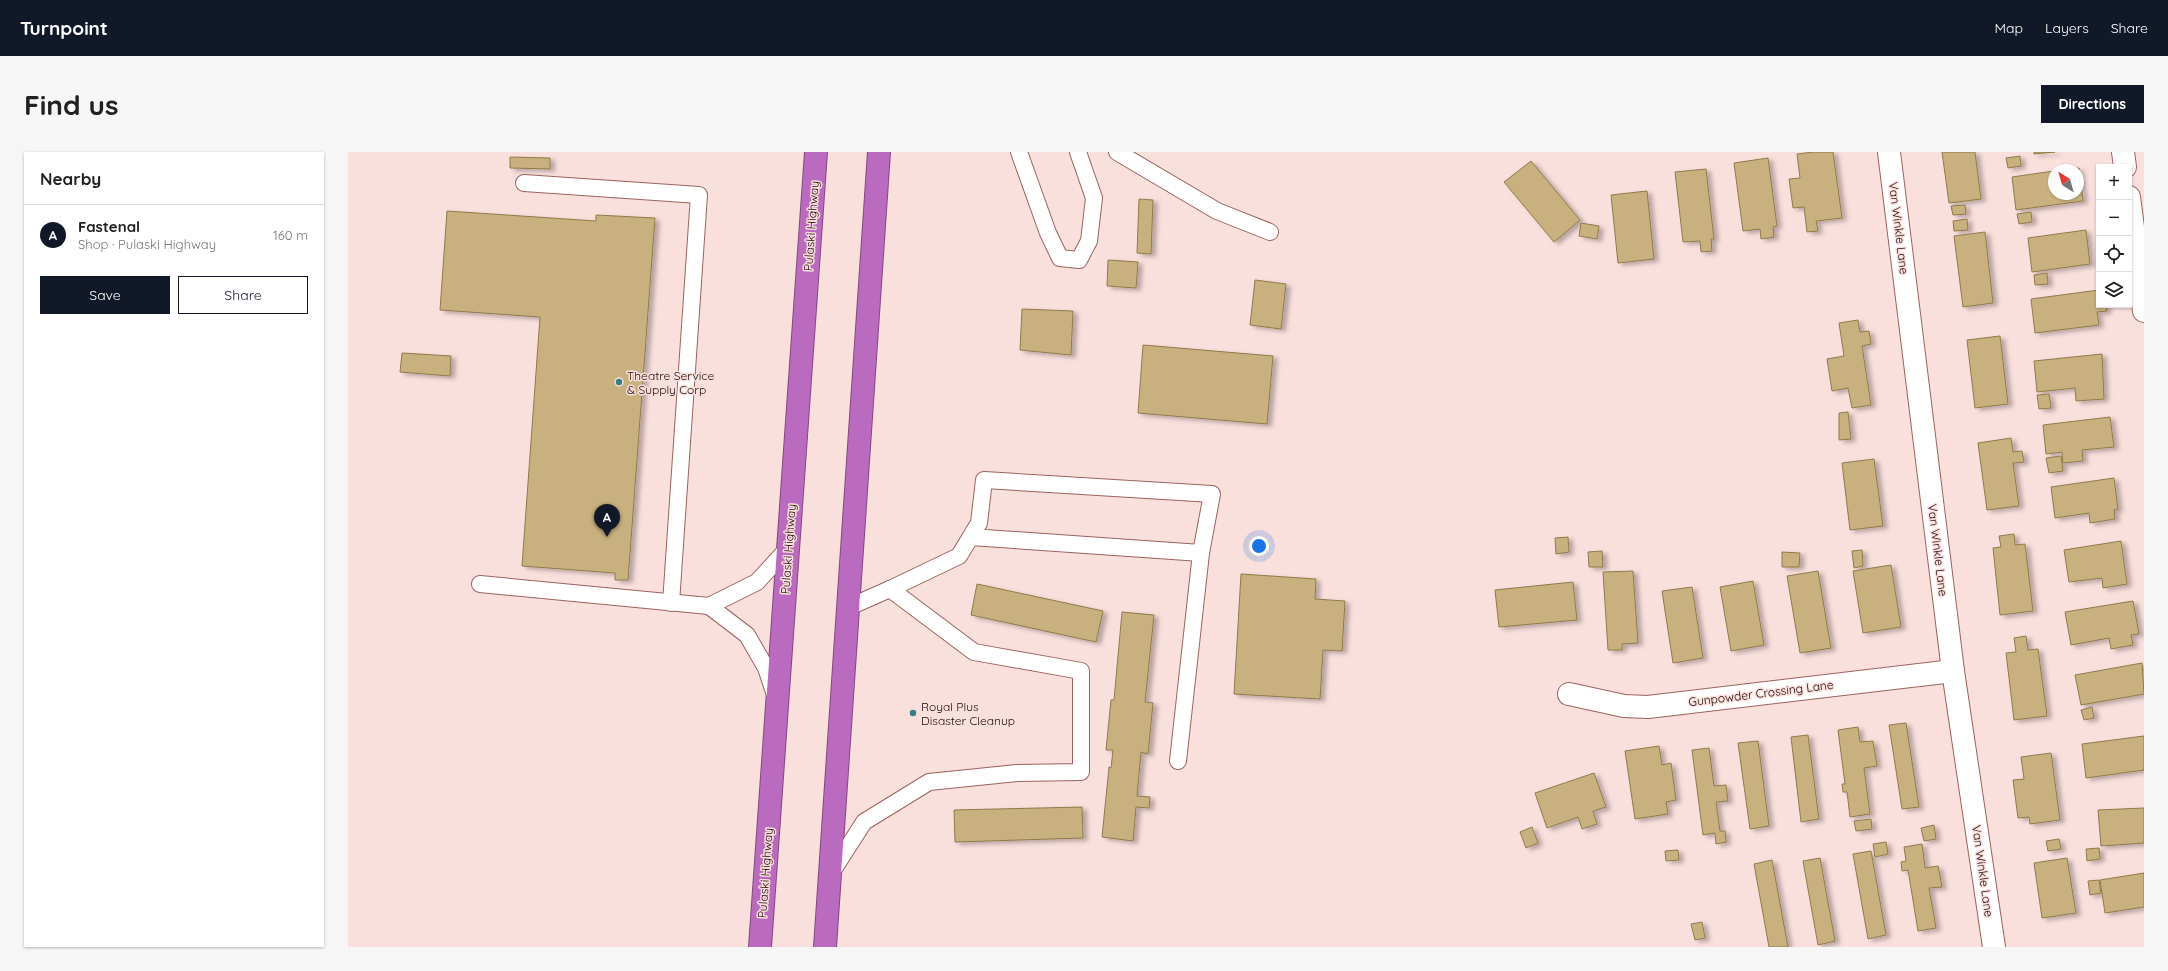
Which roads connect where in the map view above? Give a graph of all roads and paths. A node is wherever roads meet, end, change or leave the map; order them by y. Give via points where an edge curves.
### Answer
1 (816, 152) edge
2 (879, 152) edge
3 (1019, 152) edge
4 (1078, 152) edge
5 (1118, 152) edge
6 (1889, 152) edge
7 (2123, 152) edge
8 (2125, 164) edge
9 (524, 183) dead end
10 (2129, 200) edge
11 (1270, 232) dead end
12 (2144, 311) edge
13 (970, 537) junction
14 (788, 548) junction
15 (1201, 553) junction
16 (480, 584) dead end
17 (890, 589) junction
18 (671, 603) junction
19 (709, 606) junction
20 (847, 608) junction
21 (1954, 670) junction
22 (1569, 694) dead end
23 (777, 701) junction
24 (1178, 760) dead end
25 (830, 876) junction
26 (760, 947) edge
27 (825, 947) edge
28 (1994, 947) edge

1 - 14 highway, Pulaski Highway
2 - 20 highway
3 - 4 lane via 1048,233 1060,258 1079,260 1089,241 1094,198
5 - 11 lane via 1217,211
6 - 21 street, Van Winkle Lane
7 - 8 street
9 - 18 lane via 699,195
10 - 12 street
13 - 15 lane
13 - 15 lane via 979,523 984,480 1212,494
13 - 17 lane via 959,556
14 - 19 lane via 757,582
14 - 23 highway, Pulaski Highway
15 - 24 lane
16 - 18 lane
17 - 20 lane
17 - 25 lane via 974,652 1081,671 1081,772 1017,773 929,782 864,822
18 - 19 lane
19 - 23 lane via 747,635 766,668
20 - 25 highway
21 - 22 street, Gunpowder Crossing Lane via 1648,707 1624,706
21 - 28 street, Van Winkle Lane
23 - 26 highway, Pulaski Highway
25 - 27 highway

